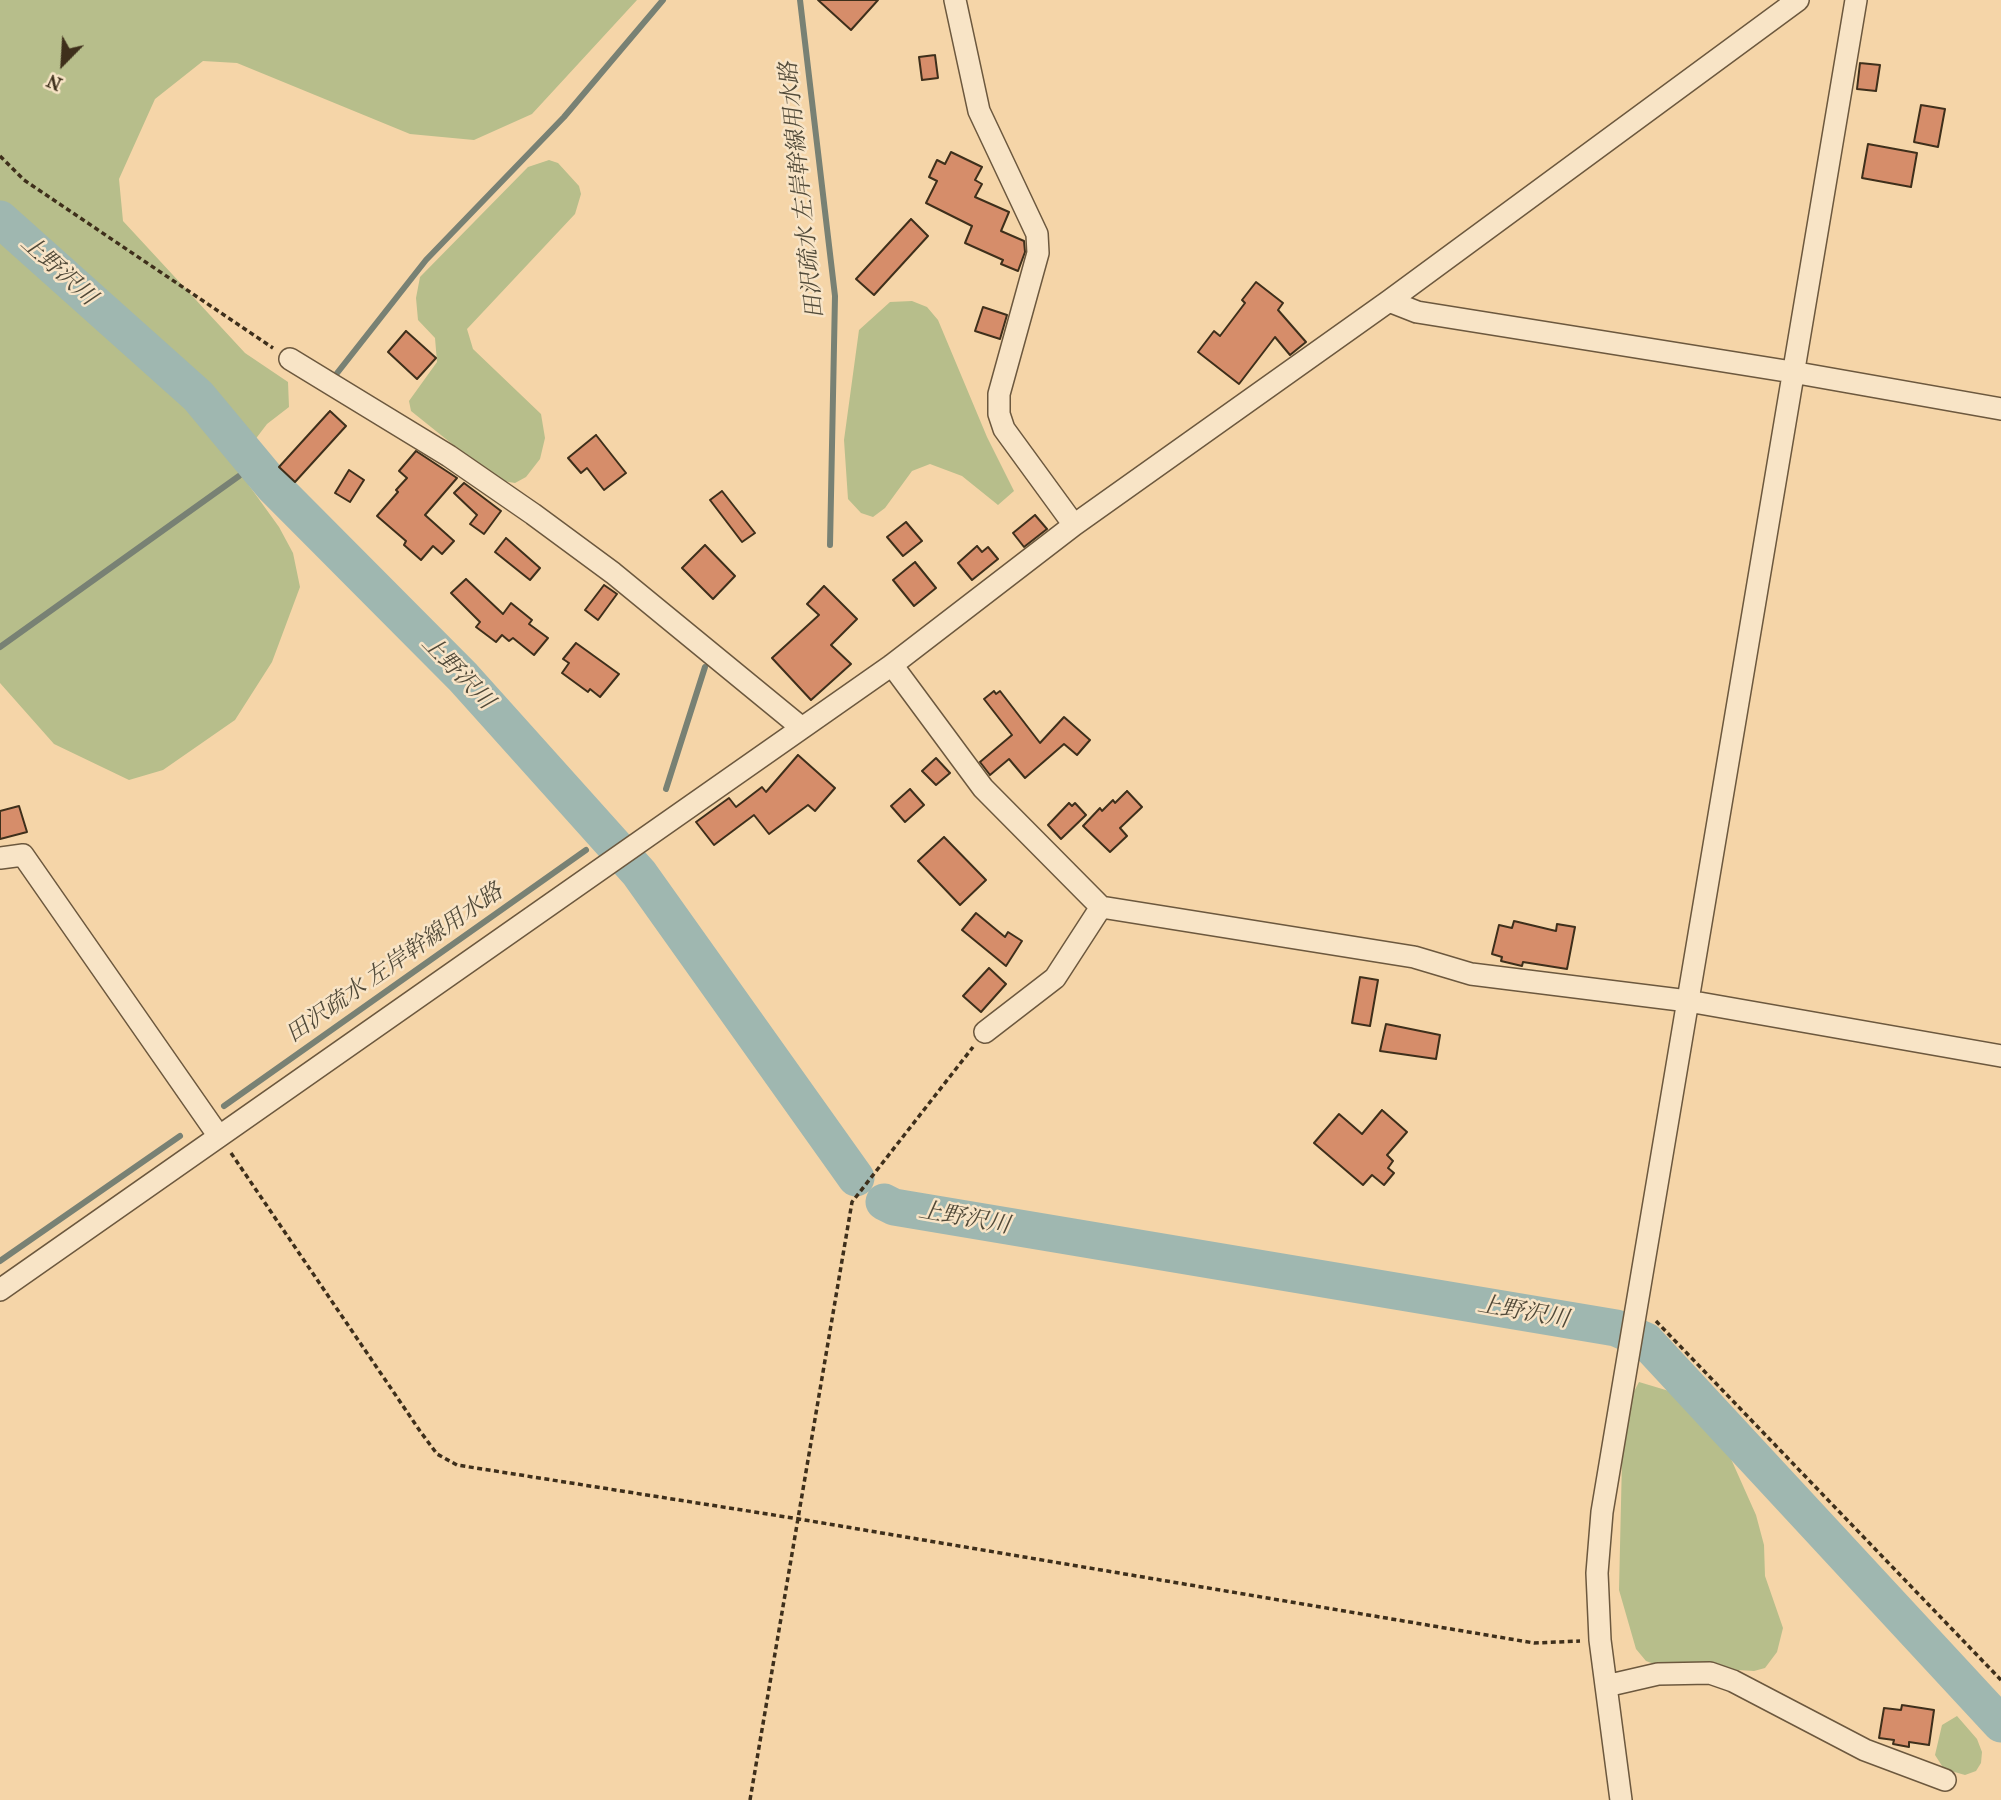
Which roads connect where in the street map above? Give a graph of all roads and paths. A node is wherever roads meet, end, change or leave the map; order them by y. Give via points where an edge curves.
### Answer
1 (955, 0) edge
2 (1798, 0) edge
3 (1856, 0) edge
4 (0, 156) edge
5 (1389, 301) junction
6 (290, 359) joint
7 (1792, 372) junction
8 (2001, 409) edge
9 (1074, 524) junction
10 (892, 665) junction
11 (802, 728) junction
12 (0, 858) edge
13 (1101, 907) junction
14 (1688, 1001) junction
15 (985, 1032) joint
16 (2001, 1056) edge
17 (218, 1135) junction
18 (0, 1290) edge
19 (1635, 1309) junction
20 (799, 1519) junction
21 (1600, 1640) junction
22 (2001, 1680) edge
23 (1606, 1686) junction
24 (1945, 1780) dead end
25 (750, 1800) edge
26 (1621, 1800) edge

1 - 9 street via 979,111 1037,234 1038,253 999,394 999,414 1004,429
2 - 5 street
3 - 7 street
4 - 6 path via 24,180
5 - 7 street via 1417,312
5 - 9 street
6 - 11 street via 449,456 543,522 613,573
7 - 8 street
7 - 14 street
9 - 10 street
10 - 11 street
10 - 13 street via 983,788
11 - 17 street
12 - 17 street via 23,855
13 - 14 street via 1415,957 1471,974
13 - 15 street via 1055,978
14 - 16 street
14 - 19 street
15 - 20 path via 852,1202
17 - 18 street
17 - 20 path via 437,1454 457,1465
19 - 21 street via 1602,1513 1597,1573
19 - 22 path
20 - 21 path via 1534,1643
20 - 25 path
21 - 23 street
23 - 24 street via 1658,1674 1710,1673 1865,1750
23 - 26 street

